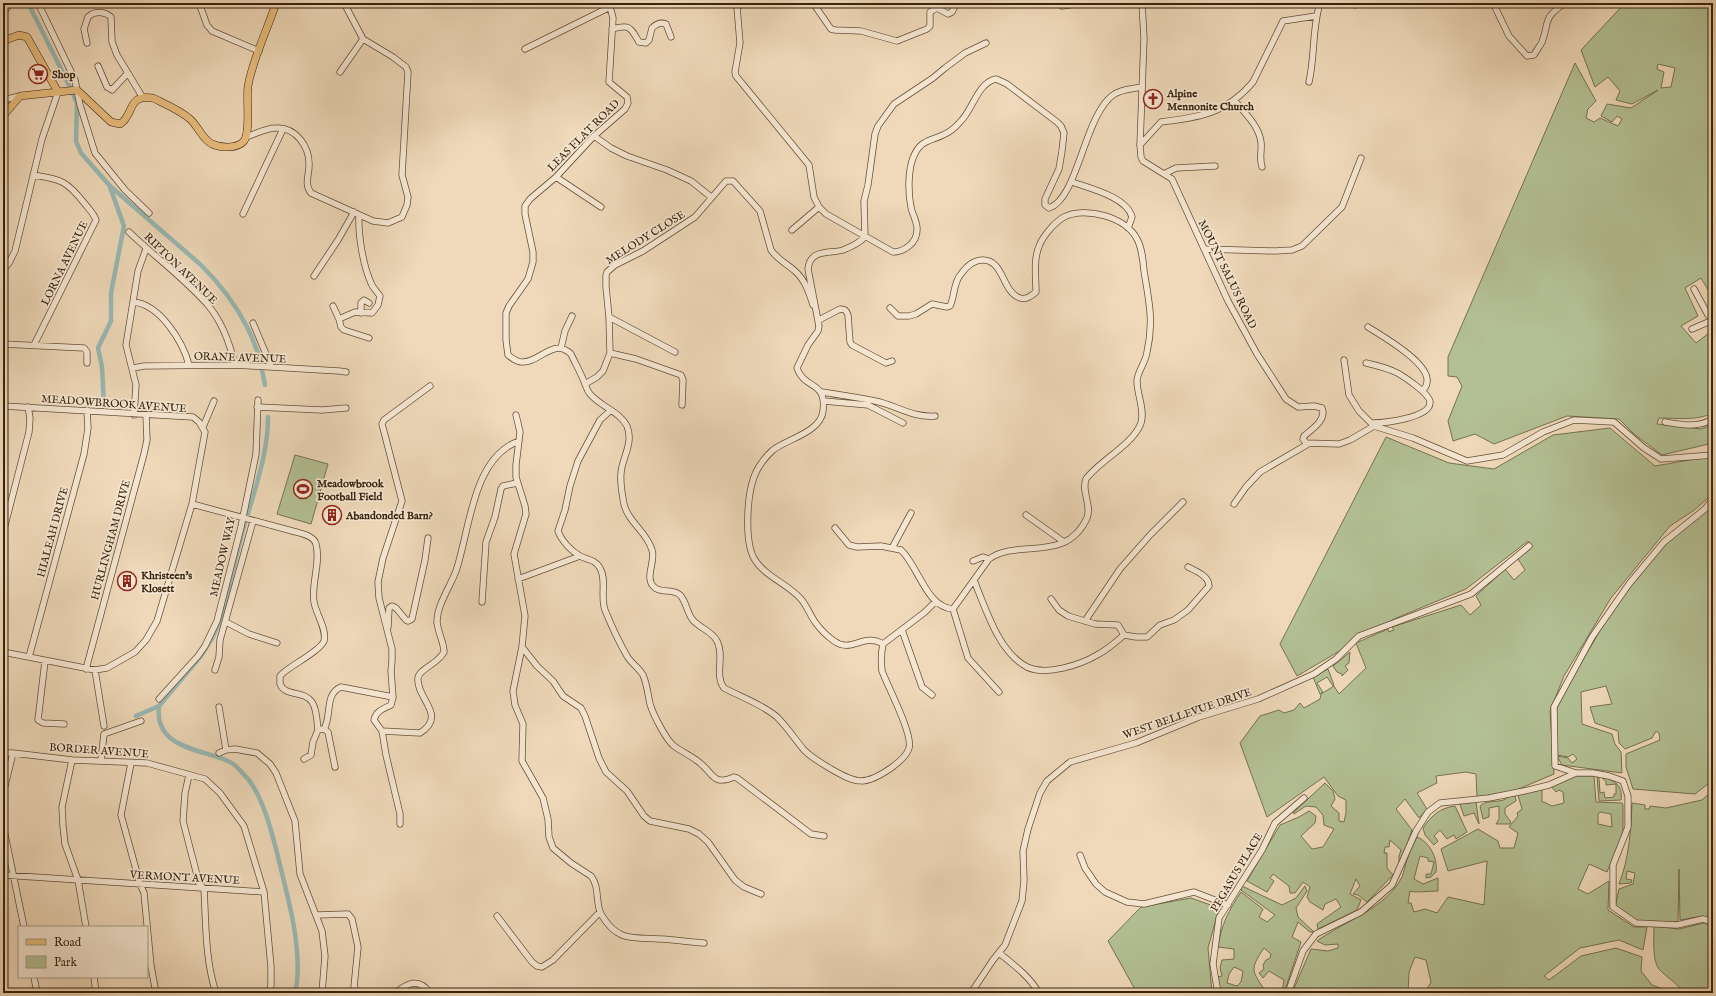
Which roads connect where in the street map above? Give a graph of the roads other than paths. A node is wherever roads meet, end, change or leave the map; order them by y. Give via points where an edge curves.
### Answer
1 (38, 3) edge
2 (200, 3) edge
3 (276, 3) edge
4 (344, 3) edge
5 (743, 3) edge
6 (813, 3) edge
7 (820, 3) edge
8 (953, 3) edge
9 (1082, 3) edge
10 (1142, 3) edge
11 (1320, 3) edge
12 (1493, 3) edge
13 (1565, 3) edge
14 (609, 5) edge
15 (734, 5) edge
16 (1062, 6) dead end
17 (817, 9) junction
18 (1316, 16) junction
19 (612, 29) junction
20 (671, 37) dead end
21 (364, 39) junction
22 (3, 41) edge
23 (86, 43) dead end
24 (986, 43) dead end
25 (525, 49) dead end
26 (259, 51) junction
27 (98, 66) dead end
28 (340, 72) dead end
29 (128, 73) junction
30 (1310, 82) dead end
31 (1142, 87) junction
32 (74, 90) junction
33 (59, 92) junction
34 (20, 96) junction
35 (143, 98) junction
36 (3, 100) edge
37 (1234, 100) junction
38 (3, 116) edge
39 (283, 129) junction
40 (594, 136) junction
41 (246, 137) junction
42 (1140, 145) junction
43 (1361, 158) dead end
44 (1215, 166) dead end
45 (1262, 167) dead end
46 (1164, 174) junction
47 (33, 175) junction
48 (556, 176) junction
49 (1072, 182) junction
50 (711, 197) junction
51 (601, 207) dead end
52 (819, 207) junction
53 (149, 213) dead end
54 (243, 214) dead end
55 (356, 214) junction
56 (1128, 228) junction
57 (792, 230) dead end
58 (129, 232) dead end
59 (865, 237) junction
60 (146, 248) junction
61 (1204, 249) junction
62 (3, 270) edge
63 (314, 276) dead end
64 (1694, 289) dead end
65 (133, 302) junction
66 (369, 303) dead end
67 (333, 306) dead end
68 (890, 308) dead end
69 (816, 311) junction
70 (362, 313) junction
71 (572, 316) dead end
72 (609, 317) junction
73 (339, 319) junction
74 (819, 320) junction
75 (1713, 320) edge
76 (253, 323) dead end
77 (1368, 327) dead end
78 (1692, 328) dead end
79 (369, 338) dead end
80 (3, 344) edge
81 (34, 345) junction
82 (561, 348) junction
83 (676, 352) dead end
84 (610, 353) junction
85 (892, 360) dead end
86 (1344, 360) dead end
87 (87, 363) dead end
88 (1366, 364) dead end
89 (189, 365) junction
90 (235, 365) junction
91 (271, 366) junction
92 (133, 368) junction
93 (346, 372) dead end
94 (585, 384) junction
95 (430, 386) dead end
96 (1423, 390) junction
97 (822, 392) junction
98 (258, 400) dead end
99 (214, 401) dead end
100 (824, 401) junction
101 (682, 405) dead end
102 (3, 406) edge
103 (28, 407) junction
104 (257, 407) junction
105 (346, 408) dead end
106 (87, 410) junction
107 (610, 411) junction
108 (134, 415) junction
109 (146, 415) junction
110 (516, 415) dead end
111 (935, 416) dead end
112 (1713, 419) edge
113 (1665, 422) dead end
114 (903, 424) dead end
115 (1373, 424) junction
116 (203, 427) junction
117 (519, 441) junction
118 (1308, 444) junction
119 (1713, 455) edge
120 (517, 483) junction
121 (1713, 499) edge
122 (1182, 502) dead end
123 (192, 504) junction
124 (1234, 504) dead end
125 (911, 513) dead end
126 (1026, 515) dead end
127 (242, 518) junction
128 (253, 522) junction
129 (835, 528) dead end
130 (3, 533) edge
131 (428, 538) dead end
132 (1064, 542) junction
133 (1529, 546) dead end
134 (892, 548) junction
135 (580, 556) junction
136 (989, 559) junction
137 (973, 562) dead end
138 (1188, 567) dead end
139 (518, 579) junction
140 (974, 580) junction
141 (1051, 599) dead end
142 (482, 602) dead end
143 (935, 602) junction
144 (953, 609) junction
145 (1085, 621) junction
146 (226, 622) junction
147 (902, 630) junction
148 (388, 634) junction
149 (1124, 635) junction
150 (277, 642) dead end
151 (883, 644) junction
152 (522, 647) junction
153 (3, 652) edge
154 (29, 657) junction
155 (45, 661) junction
156 (86, 668) junction
157 (96, 670) junction
158 (215, 670) dead end
159 (998, 692) dead end
160 (932, 695) dead end
161 (393, 697) junction
162 (159, 699) dead end
163 (219, 707) dead end
164 (141, 721) dead end
165 (64, 724) dead end
166 (104, 726) dead end
167 (324, 729) junction
168 (318, 730) junction
169 (382, 731) junction
170 (226, 750) junction
171 (3, 753) edge
172 (13, 753) junction
173 (219, 753) dead end
174 (72, 760) junction
175 (304, 760) dead end
176 (101, 761) junction
177 (131, 762) junction
178 (335, 767) dead end
179 (1576, 774) junction
180 (190, 775) junction
181 (3, 794) edge
182 (1304, 798) dead end
183 (400, 824) dead end
184 (3, 825) edge
185 (824, 836) dead end
186 (1080, 855) dead end
187 (3, 875) edge
188 (13, 876) junction
189 (78, 880) junction
190 (140, 884) junction
191 (204, 889) junction
192 (264, 892) junction
193 (761, 894) dead end
194 (1228, 905) junction
195 (600, 912) junction
196 (316, 915) junction
197 (497, 916) dead end
198 (1713, 922) edge
199 (24, 926) edge
200 (86, 926) edge
201 (147, 926) edge
202 (148, 935) edge
203 (704, 943) dead end
204 (999, 953) junction
205 (34, 978) edge
206 (94, 978) edge
207 (37, 993) edge
208 (96, 993) edge
209 (156, 993) edge
210 (216, 993) edge
211 (270, 993) edge
212 (322, 993) edge
213 (362, 993) edge
214 (395, 993) edge
215 (430, 993) edge
216 (971, 993) edge
217 (1039, 993) edge
218 (1218, 993) edge
219 (1288, 993) edge

1 - 32 street via 75,80
2 - 26 street via 207,25 212,31
3 - 26 main road
4 - 21 street
5 - 15 street
6 - 17 street
7 - 17 street
8 - 17 street via 954,8 948,14 937,8 930,12 928,29 897,41 861,31 835,30 829,27
9 - 16 street
10 - 31 street, MOUNT SALUS ROAD
11 - 18 street
12 - 13 street via 1509,36 1527,56 1534,55 1542,42 1546,21 1554,10
14 - 19 street, LEAS FLAT ROAD via 613,18
14 - 25 street
15 - 52 street via 740,43 736,76 809,166 814,197
18 - 30 street
18 - 37 street via 1283,21 1253,82
19 - 20 street via 630,27 639,42 646,43 650,40 652,28 664,23
19 - 40 street, LEAS FLAT ROAD via 609,82 627,97 628,103 617,117
21 - 28 street
21 - 55 street via 393,57 406,67 408,72 402,175 408,197 404,214 398,220 388,223 373,221
22 - 33 main road via 19,35 27,37
23 - 29 street via 84,29 88,17 95,13 108,14 111,17 112,42
24 - 59 street via 965,53 894,104 878,126 864,201
26 - 41 main road via 248,86
27 - 29 street via 109,90 118,85
29 - 35 street
31 - 42 street, MOUNT SALUS ROAD
31 - 49 street via 1121,90 1104,104 1089,131
32 - 33 main road
32 - 35 main road via 116,124 123,122 133,103
32 - 53 street via 95,153 125,190
33 - 34 main road
33 - 47 street
34 - 36 street
34 - 38 main road
35 - 41 main road via 153,98 190,119 212,143 234,146
37 - 42 street via 1215,112 1199,117 1161,122
37 - 45 street via 1258,133
39 - 41 street via 276,128
39 - 54 street
39 - 55 street via 299,137 305,144 310,165 307,184 311,193
40 - 48 street, LEAS FLAT ROAD
40 - 50 street via 627,156 691,181
42 - 46 street, MOUNT SALUS ROAD via 1143,161
43 - 61 street via 1342,206 1302,246 1292,250 1276,251
44 - 46 street via 1176,168
46 - 61 street, MOUNT SALUS ROAD via 1172,179
47 - 62 street via 15,251
47 - 81 street, LORNA AVENUE via 54,178 67,184 96,220
48 - 51 street
48 - 82 street, LEAS FLAT ROAD via 525,206 533,262 528,279 506,313 506,340 508,355 520,362 527,362 552,349
49 - 56 street via 1123,204 1131,212
49 - 59 street via 1054,206 1050,208 1045,205 1045,199 1059,169 1062,129 1057,122 1007,84 996,79 991,80 984,85 952,131 925,140 912,159 910,206 918,229 912,243 904,251 892,252
50 - 69 street, MELODY CLOSE via 726,181 733,180 760,211 774,256 803,279
50 - 72 street, MELODY CLOSE via 696,217 607,272
52 - 57 street
52 - 59 street via 826,214
55 - 63 street
55 - 70 street via 371,285 380,296 378,305 372,313
56 - 68 street via 1117,220 1098,214 1064,217 1040,244 1037,254 1036,292 1029,298 1020,298 1012,292 996,265 987,260 977,260 957,279 950,306 932,304 909,316 898,316
56 - 132 street via 1137,238 1142,255 1150,306 1151,332 1147,355 1137,380 1141,423 1132,437 1086,479 1084,484 1089,509 1087,517 1082,526
58 - 60 street, RIPTON AVENUE
59 - 69 street via 843,250 823,252 812,259 808,269
60 - 65 street via 138,271
60 - 90 street, RIPTON AVENUE via 208,305 220,323
61 - 118 street, MOUNT SALUS ROAD via 1231,308 1286,399 1298,407 1322,408 1323,415 1320,421 1304,436 1304,442
64 - 75 street
65 - 89 street via 146,305 163,318 182,345
65 - 92 street via 126,345
66 - 70 street via 364,300 361,303
67 - 73 street
69 - 74 street
70 - 73 street via 355,312
71 - 82 street
72 - 83 street
72 - 84 street, MELODY CLOSE
73 - 79 street via 344,330
74 - 85 street via 844,309 848,315 852,345 886,364
74 - 97 street via 818,331 797,368 804,380
75 - 78 street
76 - 91 street
77 - 96 street via 1407,352 1417,363 1427,377 1428,384
80 - 81 street
81 - 87 street via 85,349
82 - 94 street via 571,354
84 - 94 street, MELODY CLOSE via 603,371
84 - 101 street via 630,357 681,375
86 - 115 street via 1349,395 1359,411
88 - 96 street via 1394,372
89 - 90 street, ORANE AVENUE
89 - 92 street, ORANE AVENUE
90 - 91 street, ORANE AVENUE
91 - 93 street, ORANE AVENUE
92 - 108 street via 136,384
94 - 107 street via 589,394
95 - 148 street via 382,424 402,501 379,577 379,598
96 - 115 street via 1430,400 1426,410 1391,422
97 - 100 street
97 - 111 street via 876,401 924,417
98 - 104 street, MEADOW WAY
99 - 116 street
100 - 114 street via 868,405
100 - 151 street via 820,420 808,432 772,451 760,464 753,478 747,536 749,549 760,567 800,598 815,622 834,641 845,646 869,639
102 - 103 street, MEADOWBROOK AVENUE
103 - 106 street, MEADOWBROOK AVENUE
103 - 130 street via 29,432
104 - 105 street via 322,410
104 - 127 street, MEADOW WAY via 256,454
106 - 108 street, MEADOWBROOK AVENUE
106 - 154 street, HIALEAH DRIVE via 88,428 84,454
107 - 135 street via 597,425 578,461 558,531 572,550
107 - 151 street via 622,419 627,427 628,450 621,472 624,504 627,514 652,548 654,560 650,578 654,587 680,595 693,620 716,639 720,651 720,683 724,688 768,710 813,758 854,781 878,777 902,760 909,748 908,734 882,671 880,661
108 - 109 street, MEADOWBROOK AVENUE
109 - 116 street, MEADOWBROOK AVENUE via 193,417
109 - 156 street, HURLINGHAM DRIVE via 147,440 144,454
110 - 117 street via 520,432
112 - 113 street via 1704,424 1681,425
115 - 118 street via 1350,440 1339,444
115 - 119 street via 1467,461 1503,455 1543,432 1574,420 1614,422 1661,459
116 - 123 street via 205,438
117 - 120 street
117 - 169 street via 497,454 476,492 456,571 438,614 437,623 444,652 435,663 420,672 418,678 432,716 429,726 420,733
118 - 124 street via 1260,472
120 - 139 street via 526,514 514,554
120 - 142 street via 503,486 501,489 486,542
121 - 179 street via 1705,509 1664,542 1629,584 1592,637 1554,707 1555,766
122 - 145 street via 1120,569
123 - 127 street
123 - 157 street via 157,621 146,640 135,652 107,668
125 - 134 street
126 - 132 street
127 - 128 street
127 - 162 street, MEADOW WAY via 215,626 198,656
128 - 146 street
128 - 168 street via 296,532 312,538 316,543 313,591 324,640 283,673 280,679 281,688 285,691 307,697 312,702
129 - 134 street via 849,545
131 - 148 street via 412,619 406,620 392,606
132 - 136 street via 1053,546 997,553
133 - 204 street, WEST BELLEVUE DRIVE via 1471,594 1359,636 1336,659 1314,674 1258,699 1199,717 1136,742 1070,762 1047,781 1040,794 1023,851 1022,901 1005,945
134 - 143 street via 901,550
135 - 139 street
135 - 185 street via 595,562 600,568 604,608 628,658 643,674 651,705 673,746 700,763 719,781 737,778 811,834
136 - 137 street via 983,557
136 - 140 street
138 - 149 street via 1207,579 1209,586 1188,610 1174,620 1160,625 1147,637
139 - 152 street via 525,616
140 - 144 street
140 - 149 street via 997,635 1011,653 1028,667 1040,670 1068,667 1098,655
141 - 145 street via 1059,610 1068,616
143 - 144 street
143 - 147 street
144 - 159 street via 968,658
145 - 149 street via 1095,624 1118,624
146 - 150 street via 249,634
146 - 158 street
147 - 151 street
147 - 160 street via 922,686
148 - 161 street via 392,649
152 - 193 street via 537,666 554,681 563,696 581,708 606,772 627,791 644,816 699,834 708,842 735,880
152 - 195 street via 513,691 523,724 522,761 543,798 548,819 548,837 561,856 594,880 598,890
153 - 154 street
154 - 155 street
155 - 156 street
155 - 165 street via 38,720 43,723
156 - 157 street
157 - 166 street
161 - 167 street via 345,687 337,688 332,694
161 - 169 street via 390,705 374,716
163 - 170 street
164 - 176 street via 104,734
167 - 168 street
167 - 178 street via 328,732
168 - 175 street via 311,755
169 - 183 street
170 - 173 street
170 - 196 street via 258,753 276,773 295,821 300,874
171 - 172 street, BORDER AVENUE
172 - 174 street, BORDER AVENUE
172 - 181 street
174 - 176 street, BORDER AVENUE
174 - 189 street via 62,808 66,844
176 - 177 street, BORDER AVENUE
177 - 180 street, BORDER AVENUE via 147,763
177 - 190 street via 121,815
179 - 198 street via 1593,773 1623,781 1628,796 1628,828 1613,865 1613,907 1636,923 1678,926 1703,919
179 - 219 street via 1549,785 1524,791 1440,804 1428,812 1416,831 1392,885 1361,912 1316,934 1303,951
180 - 191 street via 185,792 183,821 199,883
180 - 192 street, BORDER AVENUE via 205,779 213,785 242,823
182 - 194 street, PEGASUS PLACE via 1275,823 1262,850
184 - 188 street
186 - 194 street via 1096,884 1105,892 1127,902 1144,904 1194,892
187 - 188 street, VERMONT AVENUE
188 - 189 street, VERMONT AVENUE
188 - 199 street
189 - 190 street, VERMONT AVENUE
189 - 200 street
190 - 191 street, VERMONT AVENUE
190 - 201 street via 144,893
191 - 192 street, VERMONT AVENUE
191 - 210 street via 205,941
192 - 211 street
194 - 218 street, PEGASUS PLACE via 1219,918 1213,964
195 - 197 street via 542,968 532,962
195 - 203 street via 614,930 633,939
196 - 212 street via 322,931 325,956
196 - 213 street via 341,913 352,918 358,947 354,987
202 - 209 street
204 - 216 street, WEST BELLEVUE DRIVE
204 - 217 street via 1019,968
205 - 207 street
206 - 208 street
214 - 215 street via 407,984 413,983 426,988

